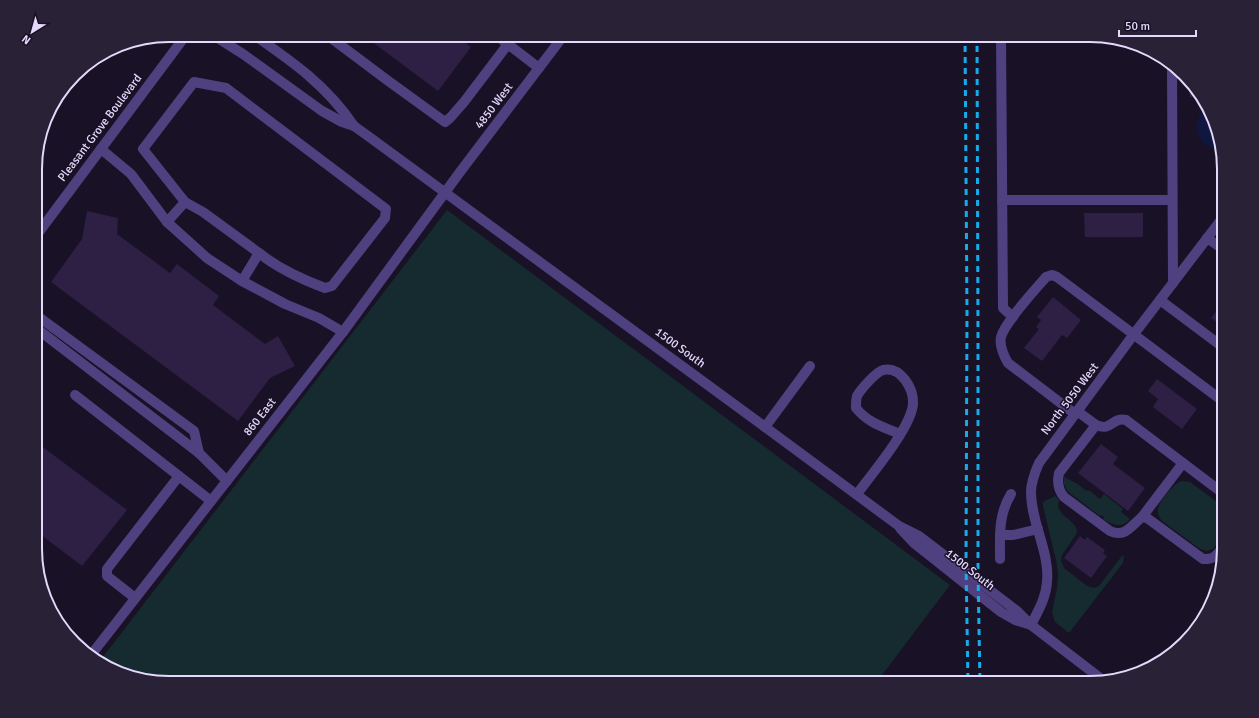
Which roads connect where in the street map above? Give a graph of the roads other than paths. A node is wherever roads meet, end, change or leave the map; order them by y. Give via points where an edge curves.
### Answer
1 (181, 42) edge
2 (223, 42) edge
3 (263, 42) edge
4 (336, 42) edge
5 (505, 42) edge
6 (559, 42) edge
7 (1001, 42) edge
8 (508, 44) junction
9 (539, 68) junction
10 (1172, 72) edge
11 (354, 126) junction
12 (101, 149) junction
13 (445, 193) junction
14 (1002, 200) junction
15 (1172, 200) junction
16 (185, 202) junction
17 (167, 222) junction
18 (1217, 225) edge
19 (42, 228) edge
20 (1207, 238) junction
21 (1217, 245) edge
22 (259, 253) junction
23 (242, 281) junction
24 (1173, 283) junction
25 (1160, 300) junction
26 (1013, 317) junction
27 (42, 319) edge
28 (343, 332) junction
29 (42, 333) edge
30 (1134, 334) junction
31 (1217, 343) edge
32 (810, 366) dead end
33 (75, 394) dead end
34 (1217, 397) edge
35 (1076, 413) junction
36 (1096, 425) junction
37 (765, 427) junction
38 (900, 434) junction
39 (198, 453) junction
40 (1183, 463) junction
41 (179, 476) junction
42 (227, 481) junction
43 (1217, 489) edge
44 (857, 494) junction
45 (1011, 494) dead end
46 (211, 501) junction
47 (1142, 517) junction
48 (1038, 529) junction
49 (1000, 535) junction
50 (1217, 555) edge
51 (1000, 559) dead end
52 (135, 598) junction
53 (1031, 625) junction
54 (94, 652) edge
55 (1097, 676) edge

1 - 12 street, Pleasant Grove Boulevard
2 - 11 street via 322,111
3 - 11 street via 319,84
4 - 8 street via 445,122 464,102
5 - 8 street
6 - 9 street, 4850 West
7 - 14 street
8 - 9 street
9 - 13 street, 4850 West
10 - 15 street
11 - 13 street
12 - 17 street via 131,174
12 - 19 street, Pleasant Grove Boulevard
13 - 28 street, 860 East
13 - 37 street, 1500 South
14 - 15 street
14 - 26 street via 1003,308
15 - 24 street
16 - 17 street
16 - 22 street
16 - 22 street via 143,149 194,82 226,88 386,209 385,218 332,286 325,288 300,279
17 - 23 street via 207,258
18 - 20 street, North 5050 West
20 - 21 street
20 - 24 street, North 5050 West
22 - 23 street
23 - 28 street
24 - 25 street, North 5050 West
25 - 30 street, North 5050 West
25 - 31 street
26 - 30 street via 1046,277 1052,275
26 - 35 street via 1001,337 1003,355 1008,363
27 - 39 street via 194,431
28 - 42 street, 860 East
29 - 39 street
30 - 34 street
30 - 35 street, North 5050 West
32 - 37 street
33 - 41 street
35 - 36 street
35 - 48 street, North 5050 West via 1039,463 1033,479 1031,492
36 - 40 street via 1107,427 1120,418 1126,420
36 - 47 street via 1059,473 1057,481 1061,493 1116,534 1126,531
37 - 44 street, 1500 South
38 - 38 street via 913,405 912,394 909,385 900,374 892,370 883,370 875,374 857,397 856,408 871,422
38 - 44 street
39 - 42 street
40 - 43 street
40 - 47 street
41 - 46 street
41 - 52 street via 106,569 107,576
42 - 46 street, 860 East
44 - 53 street, 1500 South via 1001,612
45 - 49 street via 1002,514
46 - 52 street, 860 East
47 - 50 street via 1147,518 1203,560 1210,560
48 - 49 street via 1013,535
48 - 53 street, North 5050 West via 1048,582 1041,607
49 - 51 street
52 - 54 street, 860 East
53 - 55 street, 1500 South

